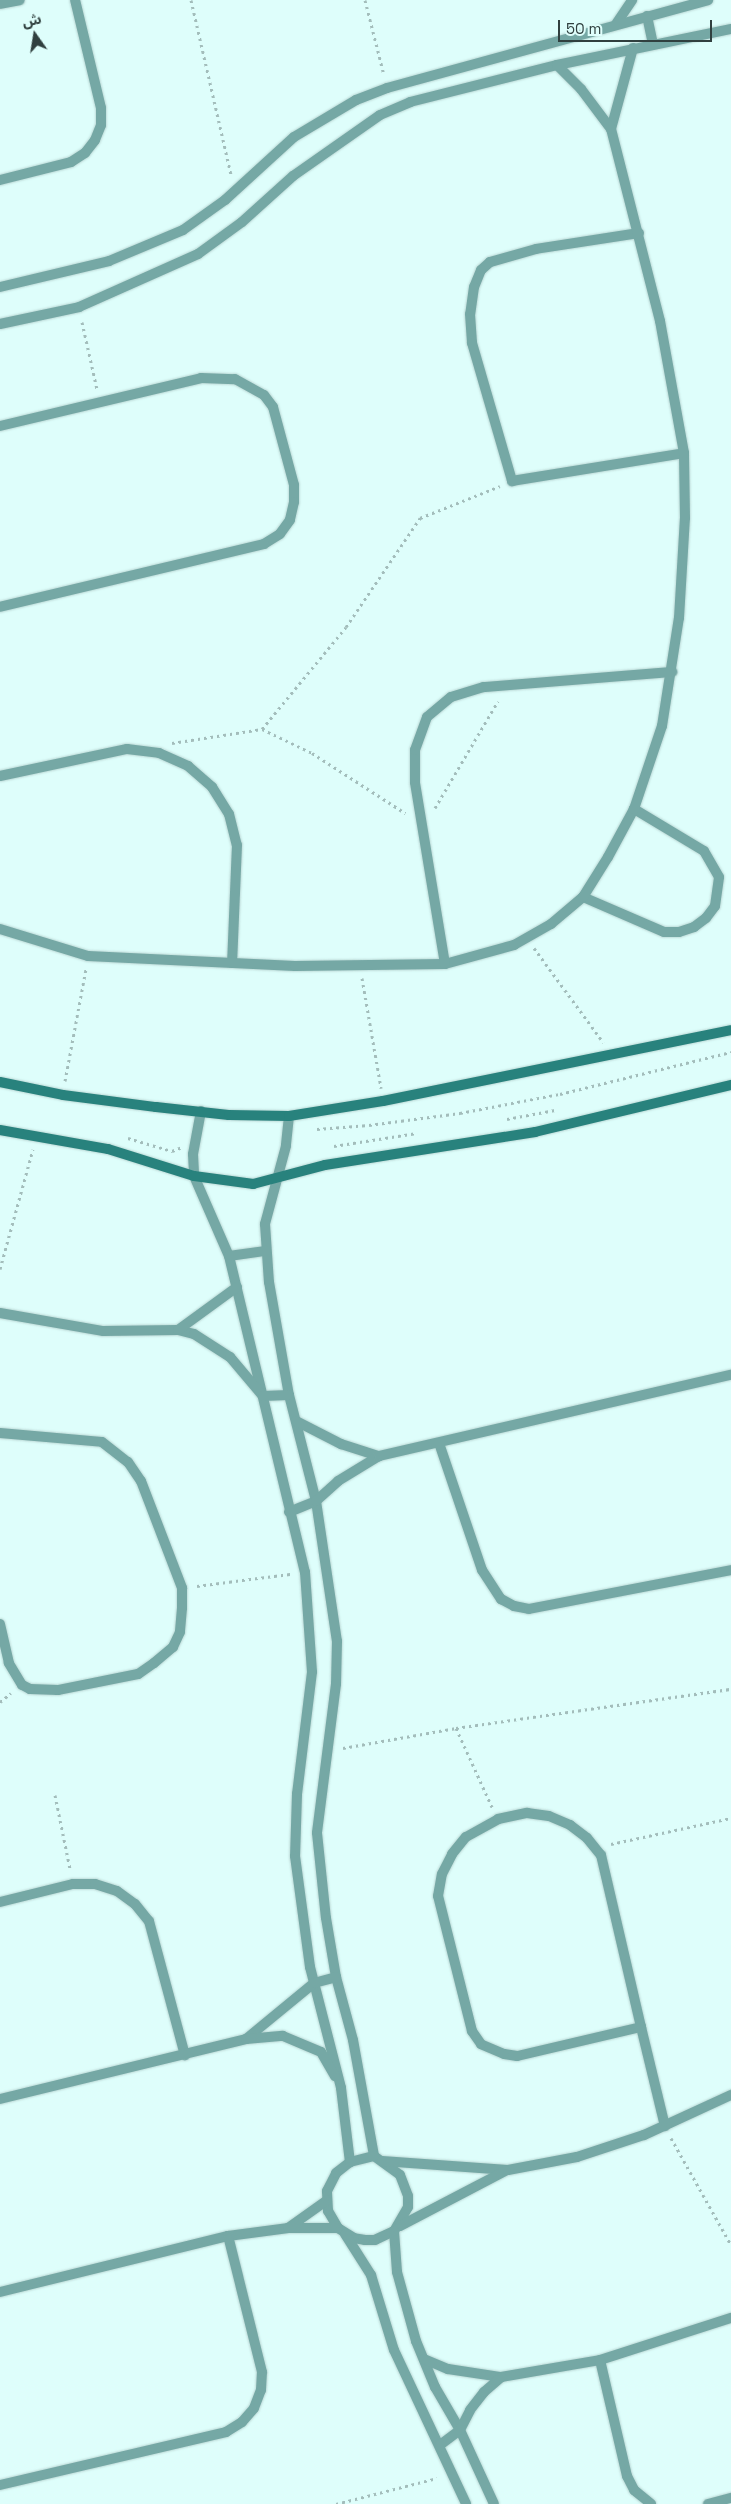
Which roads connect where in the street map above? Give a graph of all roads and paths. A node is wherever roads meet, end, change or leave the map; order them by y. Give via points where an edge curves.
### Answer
1 (20, 0) edge
2 (75, 0) edge
3 (191, 0) edge
4 (365, 0) edge
5 (632, 0) edge
6 (708, 0) edge
7 (0, 4) edge
8 (647, 16) junction
9 (616, 24) junction
10 (731, 29) edge
11 (653, 44) junction
12 (633, 48) junction
13 (557, 65) junction
14 (387, 88) junction
15 (611, 129) junction
16 (0, 180) edge
17 (234, 191) junction
18 (639, 233) junction
19 (0, 287) edge
20 (79, 307) junction
21 (0, 324) edge
22 (99, 402) junction
23 (0, 426) edge
24 (684, 452) junction
25 (512, 481) junction
26 (0, 607) edge
27 (672, 672) junction
28 (509, 684) junction
29 (262, 729) junction
30 (166, 744) dead end
31 (0, 776) edge
32 (634, 809) junction
33 (424, 826) junction
34 (583, 896) junction
35 (0, 929) edge
36 (527, 938) junction
37 (88, 956) junction
38 (232, 963) junction
39 (445, 964) junction
40 (360, 965) junction
41 (731, 1030) edge
42 (731, 1052) edge
43 (613, 1055) junction
44 (0, 1082) edge
45 (731, 1085) edge
46 (63, 1095) junction
47 (383, 1102) junction
48 (565, 1108) dead end
49 (201, 1111) junction
50 (289, 1116) junction
51 (500, 1120) dead end
52 (314, 1129) dead end
53 (0, 1130) edge
54 (424, 1132) dead end
55 (118, 1136) dead end
56 (36, 1139) junction
57 (183, 1140) dead end
58 (328, 1147) dead end
59 (194, 1176) junction
60 (275, 1180) junction
61 (266, 1251) junction
62 (229, 1256) junction
63 (0, 1269) edge
64 (237, 1287) junction
65 (0, 1313) edge
66 (178, 1330) junction
67 (731, 1376) edge
68 (289, 1395) junction
69 (263, 1396) junction
70 (296, 1421) junction
71 (0, 1433) edge
72 (439, 1443) junction
73 (379, 1456) junction
74 (316, 1501) junction
75 (289, 1512) junction
76 (731, 1570) edge
77 (305, 1572) junction
78 (182, 1588) junction
79 (0, 1624) edge
80 (731, 1690) edge
81 (456, 1728) junction
82 (328, 1751) junction
83 (55, 1794) dead end
84 (731, 1818) edge
85 (498, 1819) junction
86 (596, 1848) junction
87 (73, 1884) junction
88 (0, 1902) edge
89 (336, 1977) junction
90 (314, 1983) junction
91 (641, 2027) junction
92 (246, 2039) junction
93 (185, 2055) junction
94 (341, 2088) junction
95 (731, 2095) edge
96 (0, 2099) edge
97 (665, 2126) junction
98 (378, 2159) junction
99 (350, 2162) junction
100 (508, 2170) junction
101 (326, 2201) junction
102 (288, 2228) junction
103 (396, 2229) junction
104 (341, 2231) junction
105 (228, 2236) junction
106 (731, 2245) edge
107 (0, 2292) edge
108 (731, 2318) edge
109 (424, 2359) junction
110 (600, 2360) junction
111 (501, 2377) junction
112 (460, 2430) junction
113 (440, 2445) junction
114 (452, 2474) junction
115 (0, 2486) edge
116 (731, 2498) edge
117 (336, 2504) edge
118 (466, 2504) edge
119 (494, 2504) edge
120 (651, 2504) edge
121 (708, 2504) edge

1 - 7 street
2 - 16 street via 101,108 101,125 95,140 85,153 71,162
3 - 17 path
4 - 14 path
5 - 9 street
6 - 8 street
8 - 9 street
8 - 11 street
9 - 14 street
10 - 11 street
11 - 12 street
12 - 13 street
12 - 15 street
13 - 15 street via 581,88
13 - 20 street via 410,102 380,115 293,176 242,222 198,254
14 - 17 street via 330,113 294,137
15 - 18 street
17 - 19 street via 183,230 138,251
18 - 24 street via 660,321
18 - 25 street via 536,249 490,262 481,270 474,287 470,314 472,343
20 - 21 street
20 - 22 path
22 - 23 street
22 - 26 street via 201,378 218,377 251,385 273,407 294,485 290,520 280,534 247,549
24 - 25 street
24 - 27 street via 685,518
25 - 29 path via 420,518 346,626
27 - 28 street
27 - 32 street via 662,726
28 - 33 path
28 - 33 street via 484,687 451,697 427,718 419,734 414,767
29 - 30 path
29 - 33 path via 312,754
31 - 38 street via 127,749 159,753 188,766 212,787 229,814 237,845
32 - 34 street
32 - 34 street via 704,851 718,877 715,906 694,927 680,932 664,932
33 - 39 street
34 - 36 street via 551,924
35 - 37 street
36 - 39 street via 514,945
36 - 43 path
37 - 38 street
37 - 46 path
38 - 40 street
39 - 40 street
40 - 47 path
41 - 43 street
42 - 52 path via 560,1094 369,1126
43 - 47 street
44 - 46 street
45 - 60 street via 535,1132 325,1165
46 - 49 street
47 - 50 street
48 - 51 path
49 - 50 street
49 - 59 street via 193,1154
50 - 60 street via 286,1146
53 - 56 street
54 - 58 path
55 - 57 path via 172,1151 181,1148
56 - 59 street via 129,1153
56 - 63 path
59 - 60 street via 253,1184
59 - 62 street
60 - 61 street via 265,1224
61 - 62 street
61 - 68 street
62 - 64 street
64 - 66 street
64 - 69 street
65 - 66 street via 103,1331
66 - 69 street via 194,1334 230,1358
67 - 72 street via 580,1408
68 - 69 street
68 - 70 street
69 - 75 street
70 - 73 street via 341,1444
70 - 74 street
71 - 78 street via 102,1442 128,1462 140,1481
72 - 73 street
72 - 76 street via 482,1570 501,1600 514,1606 529,1609
73 - 74 street via 338,1481
74 - 75 street
74 - 82 street via 336,1641 336,1684
75 - 77 street
77 - 78 path
77 - 90 street via 312,1672 297,1794 296,1856
78 - 79 street via 180,1632 173,1647 154,1663 138,1674 58,1690 30,1689 22,1685 9,1663
80 - 81 path
81 - 82 path
81 - 85 path
82 - 89 street via 317,1833
83 - 87 path
84 - 86 path
85 - 86 street via 527,1813 549,1816 570,1825
85 - 91 street via 466,1837 452,1854 442,1874 438,1896 466,2015 481,2044 516,2056
86 - 91 street via 602,1855
87 - 88 street
87 - 93 street via 95,1884 117,1891 135,1904 149,1921
89 - 90 street
89 - 98 street
90 - 92 street
90 - 94 street
91 - 97 street
92 - 93 street
92 - 94 street via 283,2036 308,2045 321,2052
93 - 96 street
94 - 99 street
95 - 97 street
97 - 100 street via 577,2157
97 - 106 path
98 - 99 street
98 - 100 street
98 - 103 street via 400,2175 406,2185 408,2207
99 - 101 street via 331,2182
100 - 103 street
101 - 102 street
101 - 104 street
102 - 104 street
102 - 105 street
103 - 104 street via 375,2240 354,2238
103 - 109 street via 397,2272
104 - 113 street via 371,2274 394,2350
105 - 107 street
105 - 115 street via 262,2372 254,2408 242,2422 226,2432
108 - 110 street
109 - 111 street via 457,2371
109 - 112 street
110 - 111 street
110 - 120 street via 628,2476 634,2490
111 - 112 street via 470,2410
112 - 113 street
112 - 119 street
113 - 114 street
114 - 117 path
114 - 118 street
116 - 121 street

